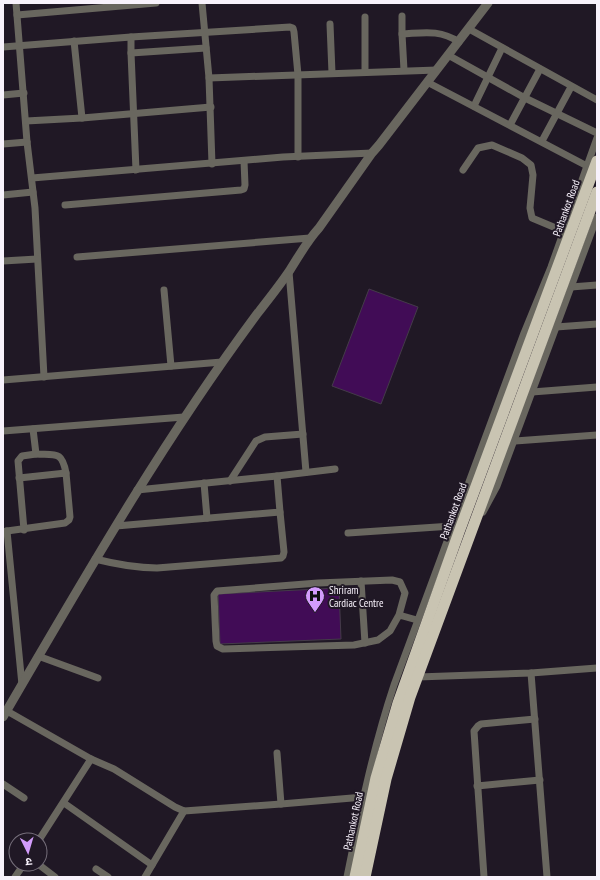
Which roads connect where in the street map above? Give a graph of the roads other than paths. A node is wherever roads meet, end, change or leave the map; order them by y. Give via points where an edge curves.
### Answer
1 (16, 3) edge
2 (156, 3) edge
3 (202, 3) edge
4 (488, 3) edge
5 (113, 5) edge
6 (66, 7) edge
7 (17, 15) junction
8 (402, 16) dead end
9 (365, 17) dead end
10 (330, 24) dead end
11 (468, 29) junction
12 (205, 33) junction
13 (402, 34) junction
14 (131, 36) junction
15 (74, 41) junction
16 (458, 42) junction
17 (20, 46) junction
18 (3, 47) edge
19 (206, 48) junction
20 (502, 48) junction
21 (131, 53) junction
22 (448, 55) junction
23 (540, 69) junction
24 (404, 70) junction
25 (437, 70) junction
26 (365, 72) junction
27 (332, 74) junction
28 (298, 75) junction
29 (488, 77) junction
30 (209, 78) junction
31 (428, 82) junction
32 (571, 87) junction
33 (24, 93) junction
34 (3, 95) edge
35 (525, 98) junction
36 (597, 100) edge
37 (474, 106) junction
38 (211, 107) junction
39 (557, 113) junction
40 (134, 114) junction
41 (82, 118) junction
42 (26, 121) junction
43 (510, 125) junction
44 (597, 133) edge
45 (597, 138) edge
46 (542, 141) junction
47 (27, 142) junction
48 (3, 144) edge
49 (372, 153) junction
50 (298, 157) junction
51 (244, 161) junction
52 (212, 164) junction
53 (592, 164) edge
54 (136, 170) junction
55 (463, 170) dead end
56 (32, 178) junction
57 (33, 192) junction
58 (597, 192) edge
59 (3, 195) edge
60 (65, 205) dead end
61 (597, 217) edge
62 (563, 232) junction
63 (310, 238) junction
64 (77, 257) dead end
65 (37, 259) junction
66 (3, 261) edge
67 (289, 272) junction
68 (597, 285) edge
69 (571, 287) junction
70 (164, 290) dead end
71 (597, 324) edge
72 (556, 327) junction
73 (222, 362) junction
74 (171, 366) junction
75 (44, 377) junction
76 (3, 380) edge
77 (597, 387) edge
78 (532, 392) junction
79 (184, 417) junction
80 (33, 429) junction
81 (3, 431) edge
82 (302, 434) junction
83 (597, 435) edge
84 (515, 441) junction
85 (36, 454) junction
86 (335, 469) dead end
87 (306, 472) junction
88 (66, 473) junction
89 (277, 476) junction
90 (19, 478) junction
91 (230, 481) junction
92 (204, 483) junction
93 (137, 490) junction
94 (280, 512) junction
95 (207, 518) junction
96 (116, 526) junction
97 (452, 526) junction
98 (24, 530) junction
99 (5, 532) edge
100 (348, 533) dead end
101 (470, 536) junction
102 (95, 559) junction
103 (361, 581) junction
104 (399, 615) junction
105 (417, 620) junction
106 (365, 643) junction
107 (38, 656) junction
108 (597, 668) edge
109 (531, 673) junction
110 (418, 677) junction
111 (98, 678) dead end
112 (22, 685) junction
113 (5, 714) edge
114 (535, 719) junction
115 (277, 753) dead end
116 (91, 758) junction
117 (540, 780) junction
118 (3, 784) edge
119 (477, 786) junction
120 (364, 797) junction
121 (24, 798) dead end
122 (64, 803) junction
123 (281, 804) junction
124 (184, 810) junction
125 (44, 832) edge
126 (152, 865) junction
127 (96, 869) dead end
128 (108, 877) edge
129 (145, 877) edge
130 (347, 877) edge
131 (355, 877) edge
132 (365, 877) edge
133 (484, 877) edge
134 (547, 877) edge

1 - 7 street
2 - 5 street
3 - 12 street
4 - 11 street
5 - 6 street
6 - 7 street
7 - 17 street
8 - 13 street
9 - 26 street
10 - 27 street
11 - 16 street
11 - 20 street
12 - 14 street
12 - 19 street
12 - 28 street via 290,26 294,32
13 - 16 street via 437,32
13 - 24 street
14 - 15 street
14 - 21 street
15 - 17 street
15 - 41 street
16 - 22 street
17 - 18 street
17 - 33 street
19 - 21 street
19 - 30 street
20 - 23 street
20 - 29 street
21 - 40 street
22 - 25 street
22 - 29 street
23 - 32 street
23 - 35 street
24 - 25 street
24 - 26 street
25 - 31 street
26 - 27 street
27 - 28 street
28 - 30 street
28 - 50 street
29 - 35 street
29 - 37 street
30 - 38 street
31 - 37 street
31 - 49 street
32 - 36 street
32 - 39 street
33 - 34 street
33 - 42 street
35 - 39 street
35 - 43 street
37 - 43 street
38 - 40 street
38 - 52 street
39 - 44 street
39 - 46 street
40 - 41 street
40 - 54 street
41 - 42 street
42 - 47 street
43 - 46 street
45 - 53 street
46 - 53 street
47 - 48 street
47 - 56 street
49 - 50 street
49 - 63 street
50 - 51 street
51 - 52 street
51 - 60 street via 245,185 241,190
52 - 54 street
53 - 62 street
53 - 131 highway, Pathankot Road via 398,703 376,778
54 - 56 street
55 - 62 street via 478,148 492,146 522,158 531,165 533,175 530,208 532,218
56 - 57 street
57 - 59 street
57 - 65 street
58 - 101 highway
61 - 69 street
62 - 97 street
63 - 64 street
63 - 67 street
65 - 66 street
65 - 75 street
67 - 73 street
67 - 82 street
68 - 69 street
69 - 72 street
70 - 74 street
71 - 72 street
72 - 78 street
73 - 74 street
73 - 79 street
74 - 75 street
75 - 76 street
77 - 78 street
78 - 84 street
79 - 80 street
79 - 93 street
80 - 81 street
80 - 85 street
82 - 87 street
82 - 91 street via 265,437 256,441
83 - 84 street
84 - 101 street via 497,486
85 - 88 street via 54,454 60,457 64,461
85 - 90 street via 19,458
86 - 87 street
87 - 89 street
88 - 90 street
88 - 98 street via 70,520
89 - 91 street
89 - 94 street
90 - 98 street
91 - 92 street
92 - 93 street
92 - 95 street
93 - 96 street
94 - 95 street
94 - 102 street via 284,552 281,558 157,568 118,565
95 - 96 street
96 - 102 street
97 - 100 street
97 - 105 street
98 - 99 street
99 - 112 street
101 - 110 highway
102 - 107 street
103 - 104 street via 400,582 405,593
103 - 106 street
103 - 106 street via 217,591 214,595 216,641 217,646 223,649
104 - 105 street
104 - 106 street via 390,631 378,640
105 - 120 street via 383,717
107 - 111 street
107 - 112 street
108 - 109 street
109 - 110 street
109 - 114 street
110 - 132 highway via 386,779
112 - 113 street
113 - 116 street
114 - 117 street
114 - 119 street via 481,724 476,728 474,738
115 - 123 street
116 - 122 street
116 - 124 street
117 - 119 street
117 - 134 street
118 - 121 street
119 - 133 street
120 - 123 street
120 - 130 street
122 - 125 street
122 - 126 street
123 - 124 street
124 - 126 street
126 - 129 street
127 - 128 street

